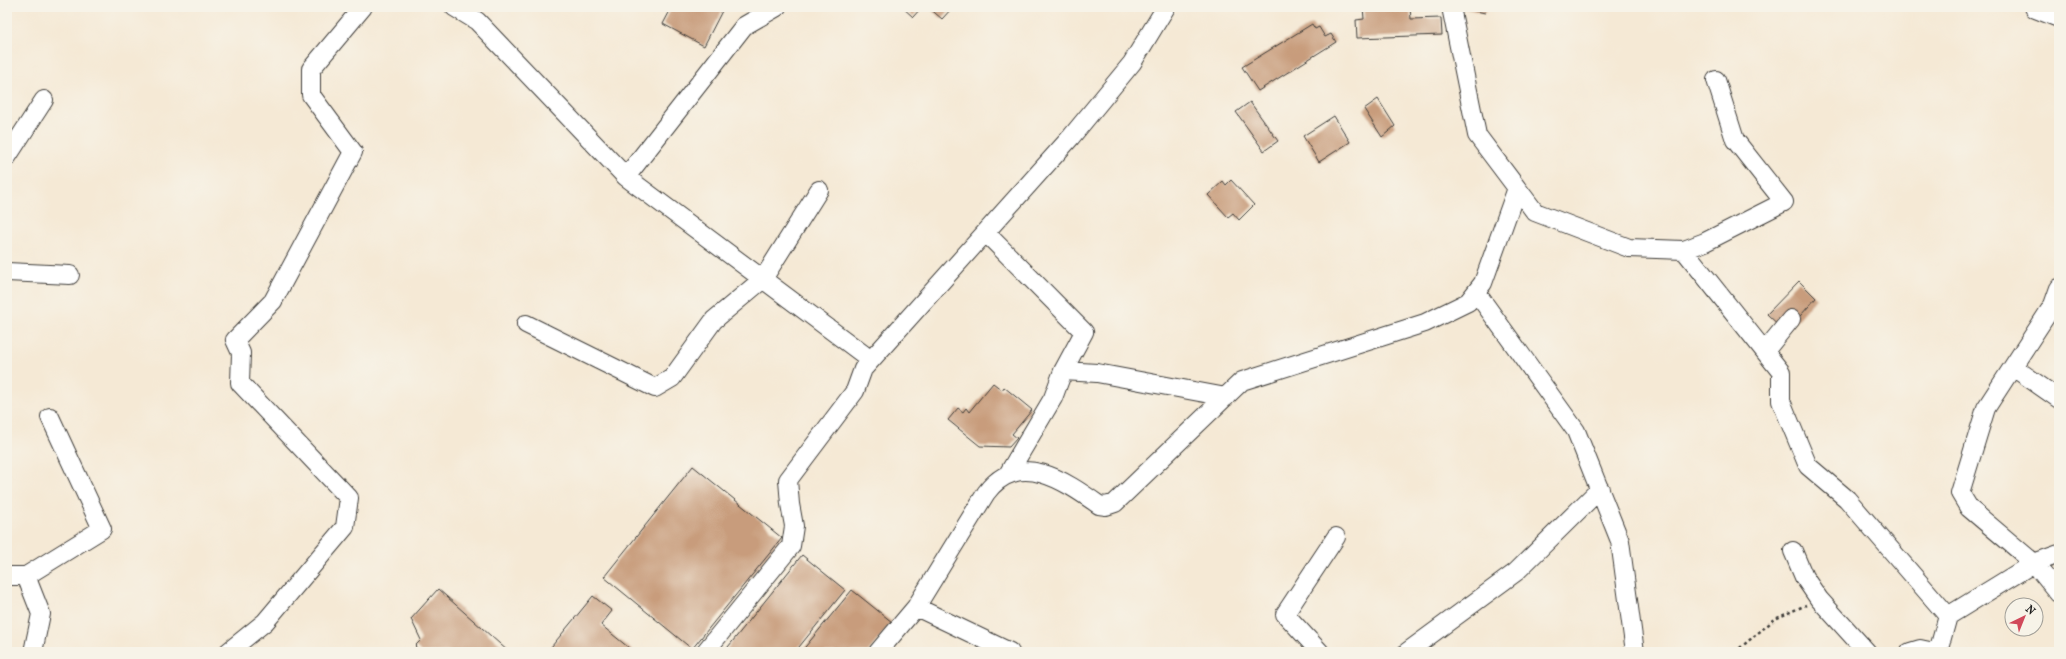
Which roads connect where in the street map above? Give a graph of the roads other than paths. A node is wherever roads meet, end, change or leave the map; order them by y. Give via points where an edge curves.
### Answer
1 (363, 7) edge
2 (454, 7) edge
3 (777, 7) edge
4 (1166, 7) edge
5 (1451, 7) edge
6 (2036, 7) edge
7 (2059, 16) edge
8 (1716, 80) dead end
9 (44, 100) dead end
10 (7, 157) edge
11 (626, 177) junction
12 (1517, 188) junction
13 (819, 190) dead end
14 (986, 233) junction
15 (1684, 250) junction
16 (7, 272) edge
17 (70, 275) dead end
18 (763, 279) junction
19 (2059, 288) edge
20 (1476, 292) junction
21 (1791, 319) dead end
22 (526, 324) dead end
23 (1765, 351) junction
24 (871, 360) junction
25 (2013, 367) junction
26 (1063, 372) junction
27 (1226, 397) junction
28 (2059, 399) edge
29 (50, 417) dead end
30 (1008, 474) junction
31 (1600, 489) junction
32 (1336, 537) dead end
33 (1793, 551) dead end
34 (2059, 554) edge
35 (2034, 563) junction
36 (7, 576) edge
37 (26, 576) junction
38 (2059, 594) edge
39 (916, 607) junction
40 (1948, 616) junction
41 (33, 652) edge
42 (228, 652) edge
43 (705, 652) edge
44 (878, 652) edge
45 (1010, 652) edge
46 (1320, 652) edge
47 (1407, 652) edge
48 (1635, 652) edge
49 (1867, 652) edge
50 (1910, 652) edge
51 (1934, 652) edge
52 (1938, 652) edge

1 - 42 street via 311,69 312,95 354,152 273,300 235,340 241,353 240,383 349,498 345,527 265,622
2 - 11 street via 477,21
3 - 11 street via 744,26
4 - 14 street via 1132,63
5 - 12 street via 1477,135
6 - 7 street
8 - 15 street via 1735,140 1784,202
9 - 10 street
11 - 18 street
12 - 15 street via 1535,212 1629,248
12 - 20 street via 1483,283
13 - 18 street
14 - 24 street
14 - 26 street via 1084,332
15 - 23 street
16 - 17 street
18 - 22 street via 714,320 672,378 655,388
18 - 24 street
19 - 25 street via 2054,305
20 - 27 street via 1468,302 1425,323 1242,381
20 - 31 street via 1576,431
21 - 23 street
23 - 40 street via 1782,372 1781,401 1808,466 1847,499
24 - 43 street via 863,369 855,391 788,480 794,526 791,546
25 - 28 street
25 - 35 street via 1986,408 1960,493 1969,508
26 - 27 street via 1097,374
26 - 30 street via 1053,398
27 - 30 street via 1115,503 1099,505 1053,476 1030,470
29 - 37 street via 102,529
30 - 39 street via 994,482 986,493
31 - 47 street via 1516,572
31 - 48 street via 1620,541
32 - 46 street via 1284,614
33 - 49 street via 1804,577 1820,599
34 - 35 street
35 - 38 street
35 - 40 street
36 - 37 street
37 - 41 street via 41,614
39 - 44 street
39 - 45 street
40 - 52 street
50 - 51 street via 1920,649

